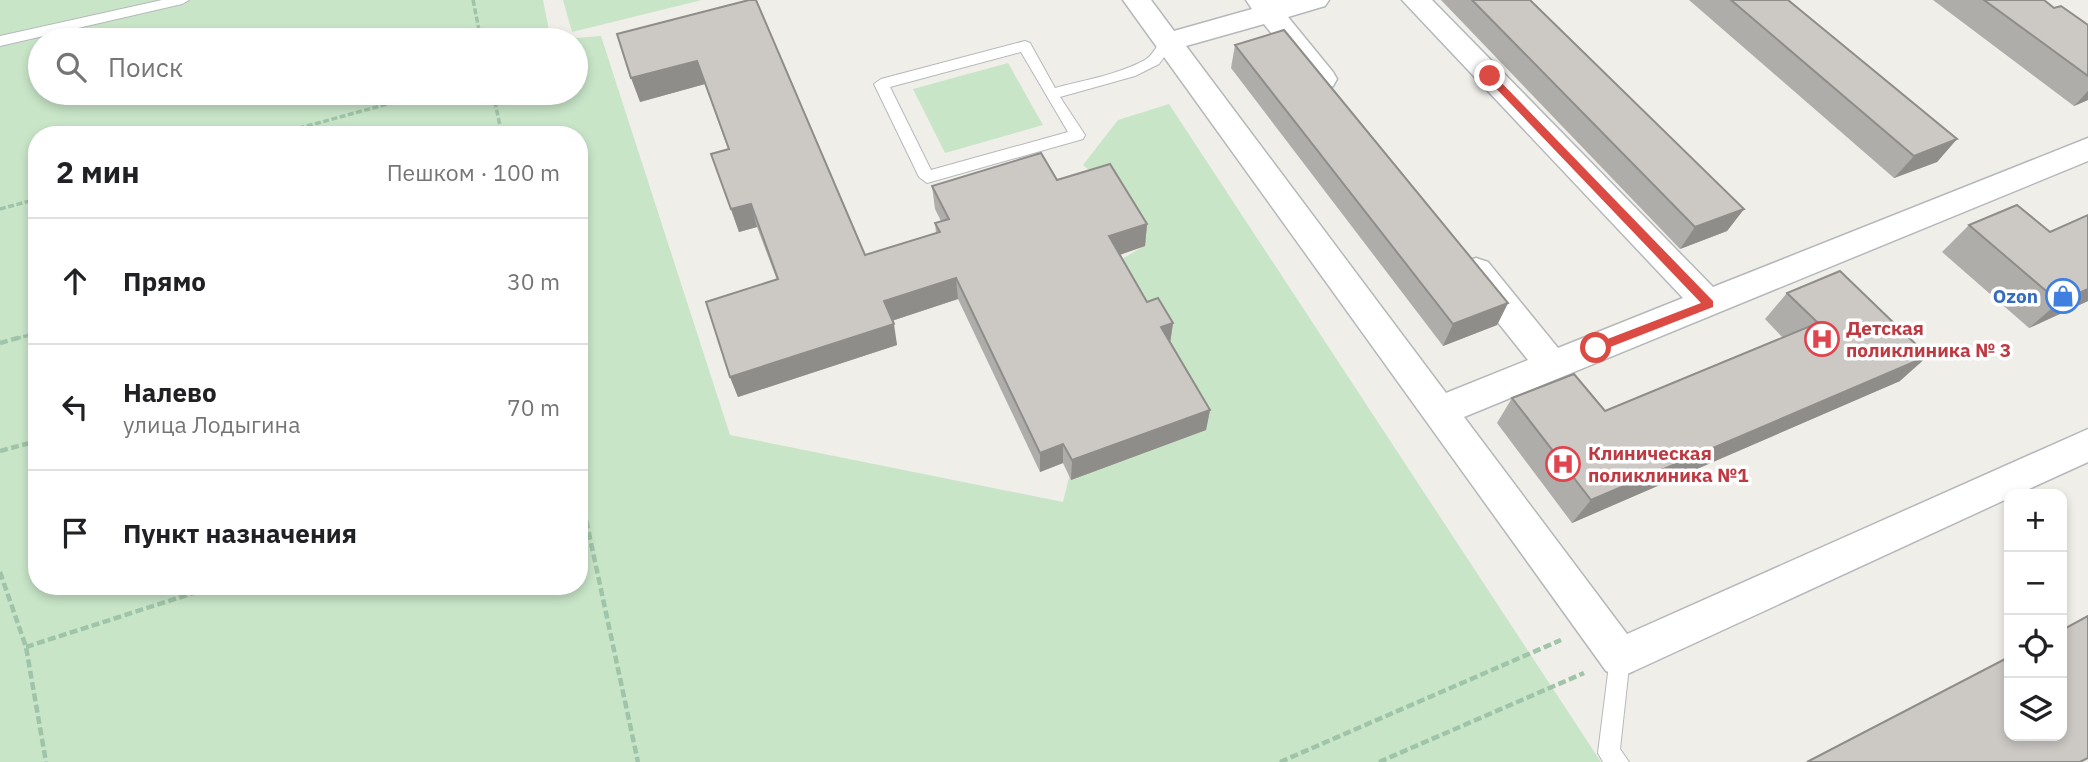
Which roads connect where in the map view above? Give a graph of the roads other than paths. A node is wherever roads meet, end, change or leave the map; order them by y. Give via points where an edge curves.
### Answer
1 (182, 0) edge
2 (1138, 0) edge
3 (1315, 0) edge
4 (1416, 0) edge
5 (1265, 6) edge
6 (58, 28) edge
7 (28, 35) edge
8 (0, 41) edge
9 (1168, 42) junction
10 (1051, 94) junction
11 (1338, 98) edge
12 (2088, 149) edge
13 (1458, 248) edge
14 (1709, 304) junction
15 (1552, 366) junction
16 (1440, 411) junction
17 (2088, 445) edge
18 (1620, 657) junction
19 (1618, 762) edge

1 - 6 lane
2 - 9 street
3 - 5 street
4 - 14 street
5 - 9 street
5 - 11 street
7 - 8 lane
9 - 10 lane via 1154,61 1130,73
9 - 16 street
10 - 10 lane via 1078,135 927,177 881,84 1025,46
12 - 14 street
13 - 15 street
14 - 15 street
15 - 16 street
16 - 18 street
17 - 18 street
18 - 19 lane via 1609,753

